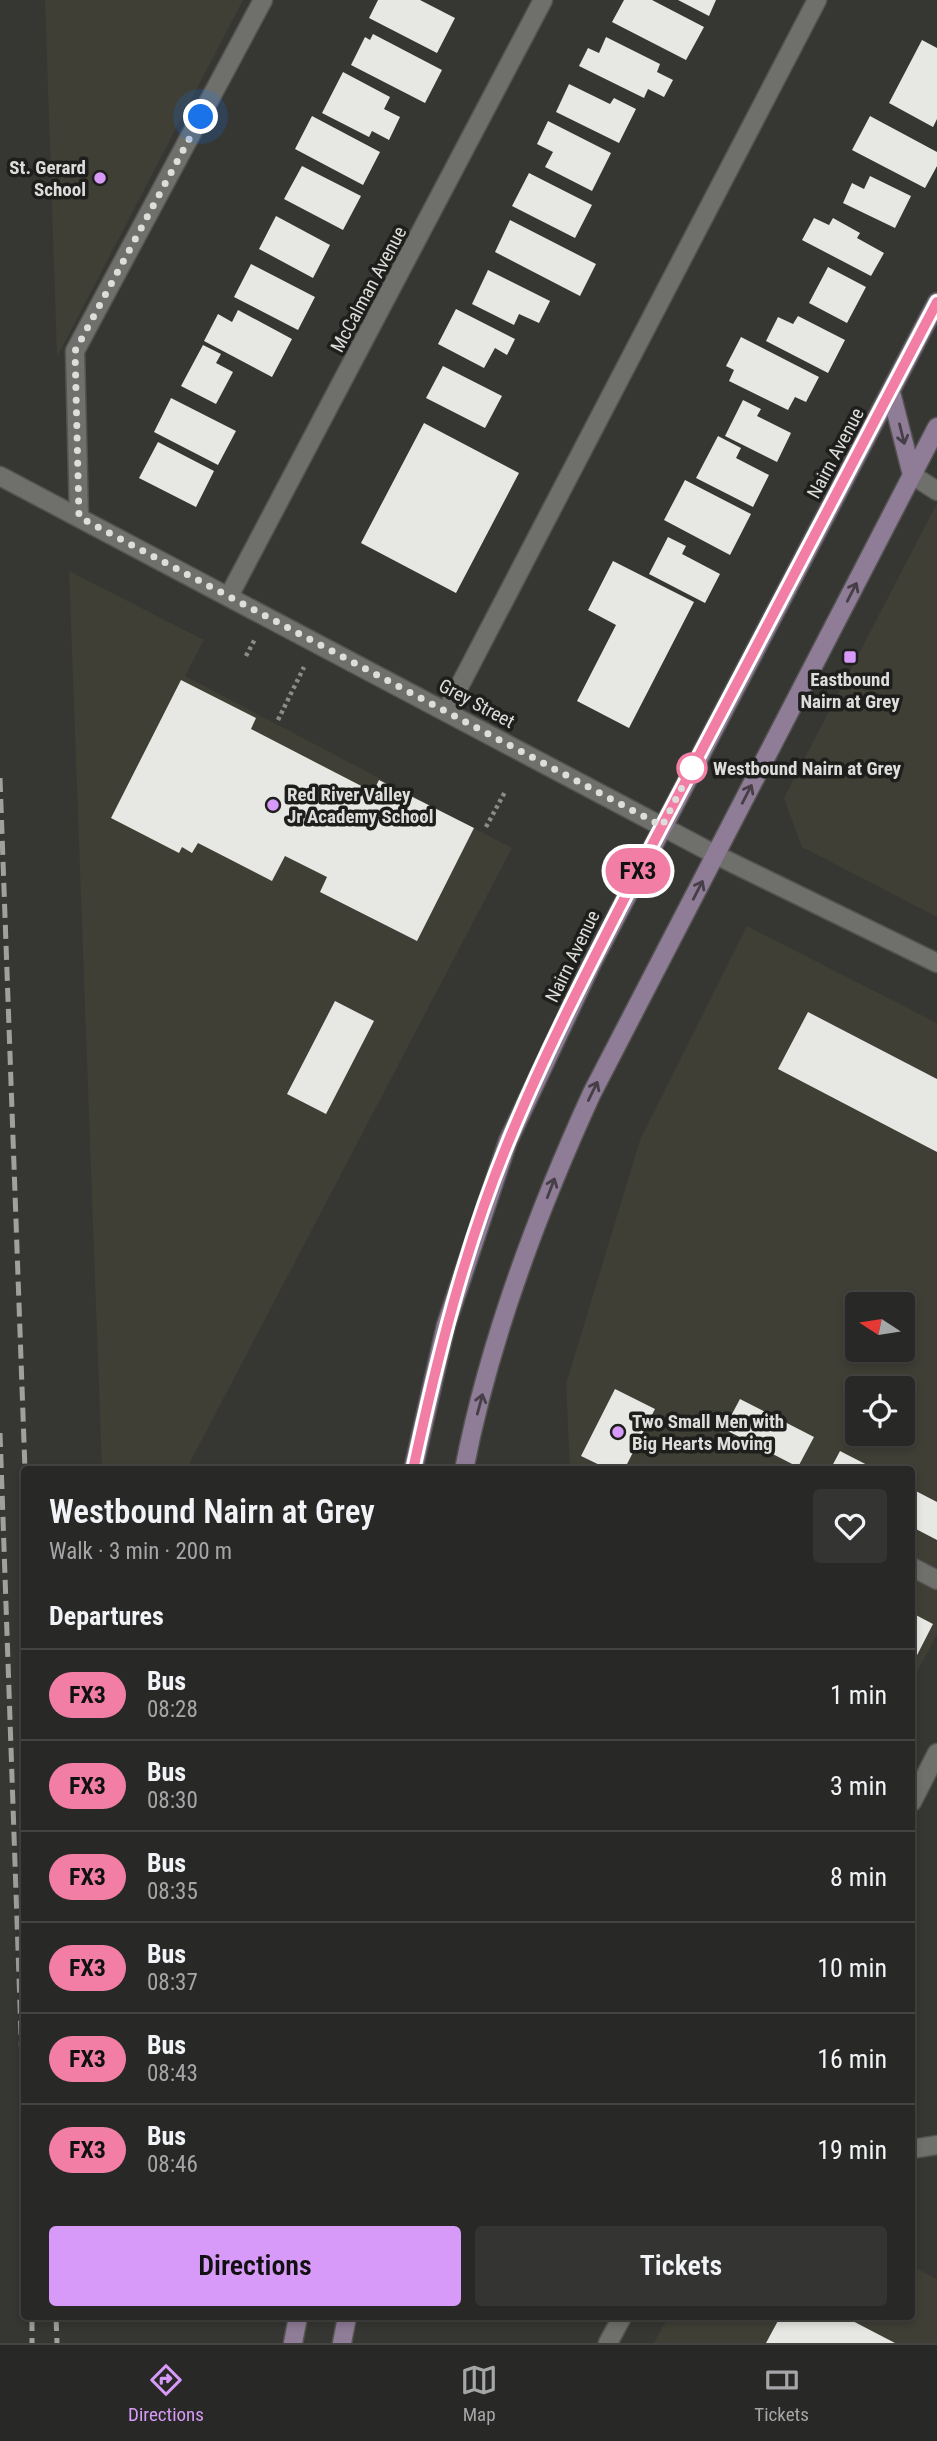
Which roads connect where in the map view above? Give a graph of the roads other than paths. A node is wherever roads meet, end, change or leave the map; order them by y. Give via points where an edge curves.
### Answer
1 (263, 0) edge
2 (543, 0) edge
3 (817, 0) edge
4 (937, 302) edge
5 (891, 392) junction
6 (937, 427) edge
7 (0, 475) edge
8 (912, 475) junction
9 (937, 491) edge
10 (79, 517) junction
11 (229, 596) junction
12 (447, 710) junction
13 (662, 826) junction
14 (716, 855) junction
15 (937, 963) edge
16 (414, 1466) edge
17 (465, 1466) edge
18 (915, 1569) edge
19 (937, 1580) edge
20 (937, 1753) edge
21 (915, 1796) edge
22 (937, 2145) edge
23 (915, 2149) edge
24 (297, 2320) edge
25 (346, 2320) edge
26 (620, 2320) edge
27 (293, 2343) edge
28 (342, 2343) edge
29 (608, 2343) edge

1 - 10 street via 75,351
2 - 11 street, McCalman Avenue
3 - 12 street
4 - 5 main road, Nairn Avenue
5 -> 8 main road
5 - 13 main road, Nairn Avenue
6 - 8 main road
7 - 10 street, Grey Street
8 - 9 street
14 -> 8 main road
10 - 11 street, Grey Street
11 - 12 street, Grey Street
12 - 13 street, Grey Street
13 - 14 street, Grey Street
13 - 16 main road, Nairn Avenue via 508,1141 446,1325
14 - 15 street, Grey Street
17 -> 14 main road via 502,1327 565,1153
18 - 19 street
20 - 21 street
22 - 23 street
24 - 27 main road
25 - 28 main road
26 - 29 street

